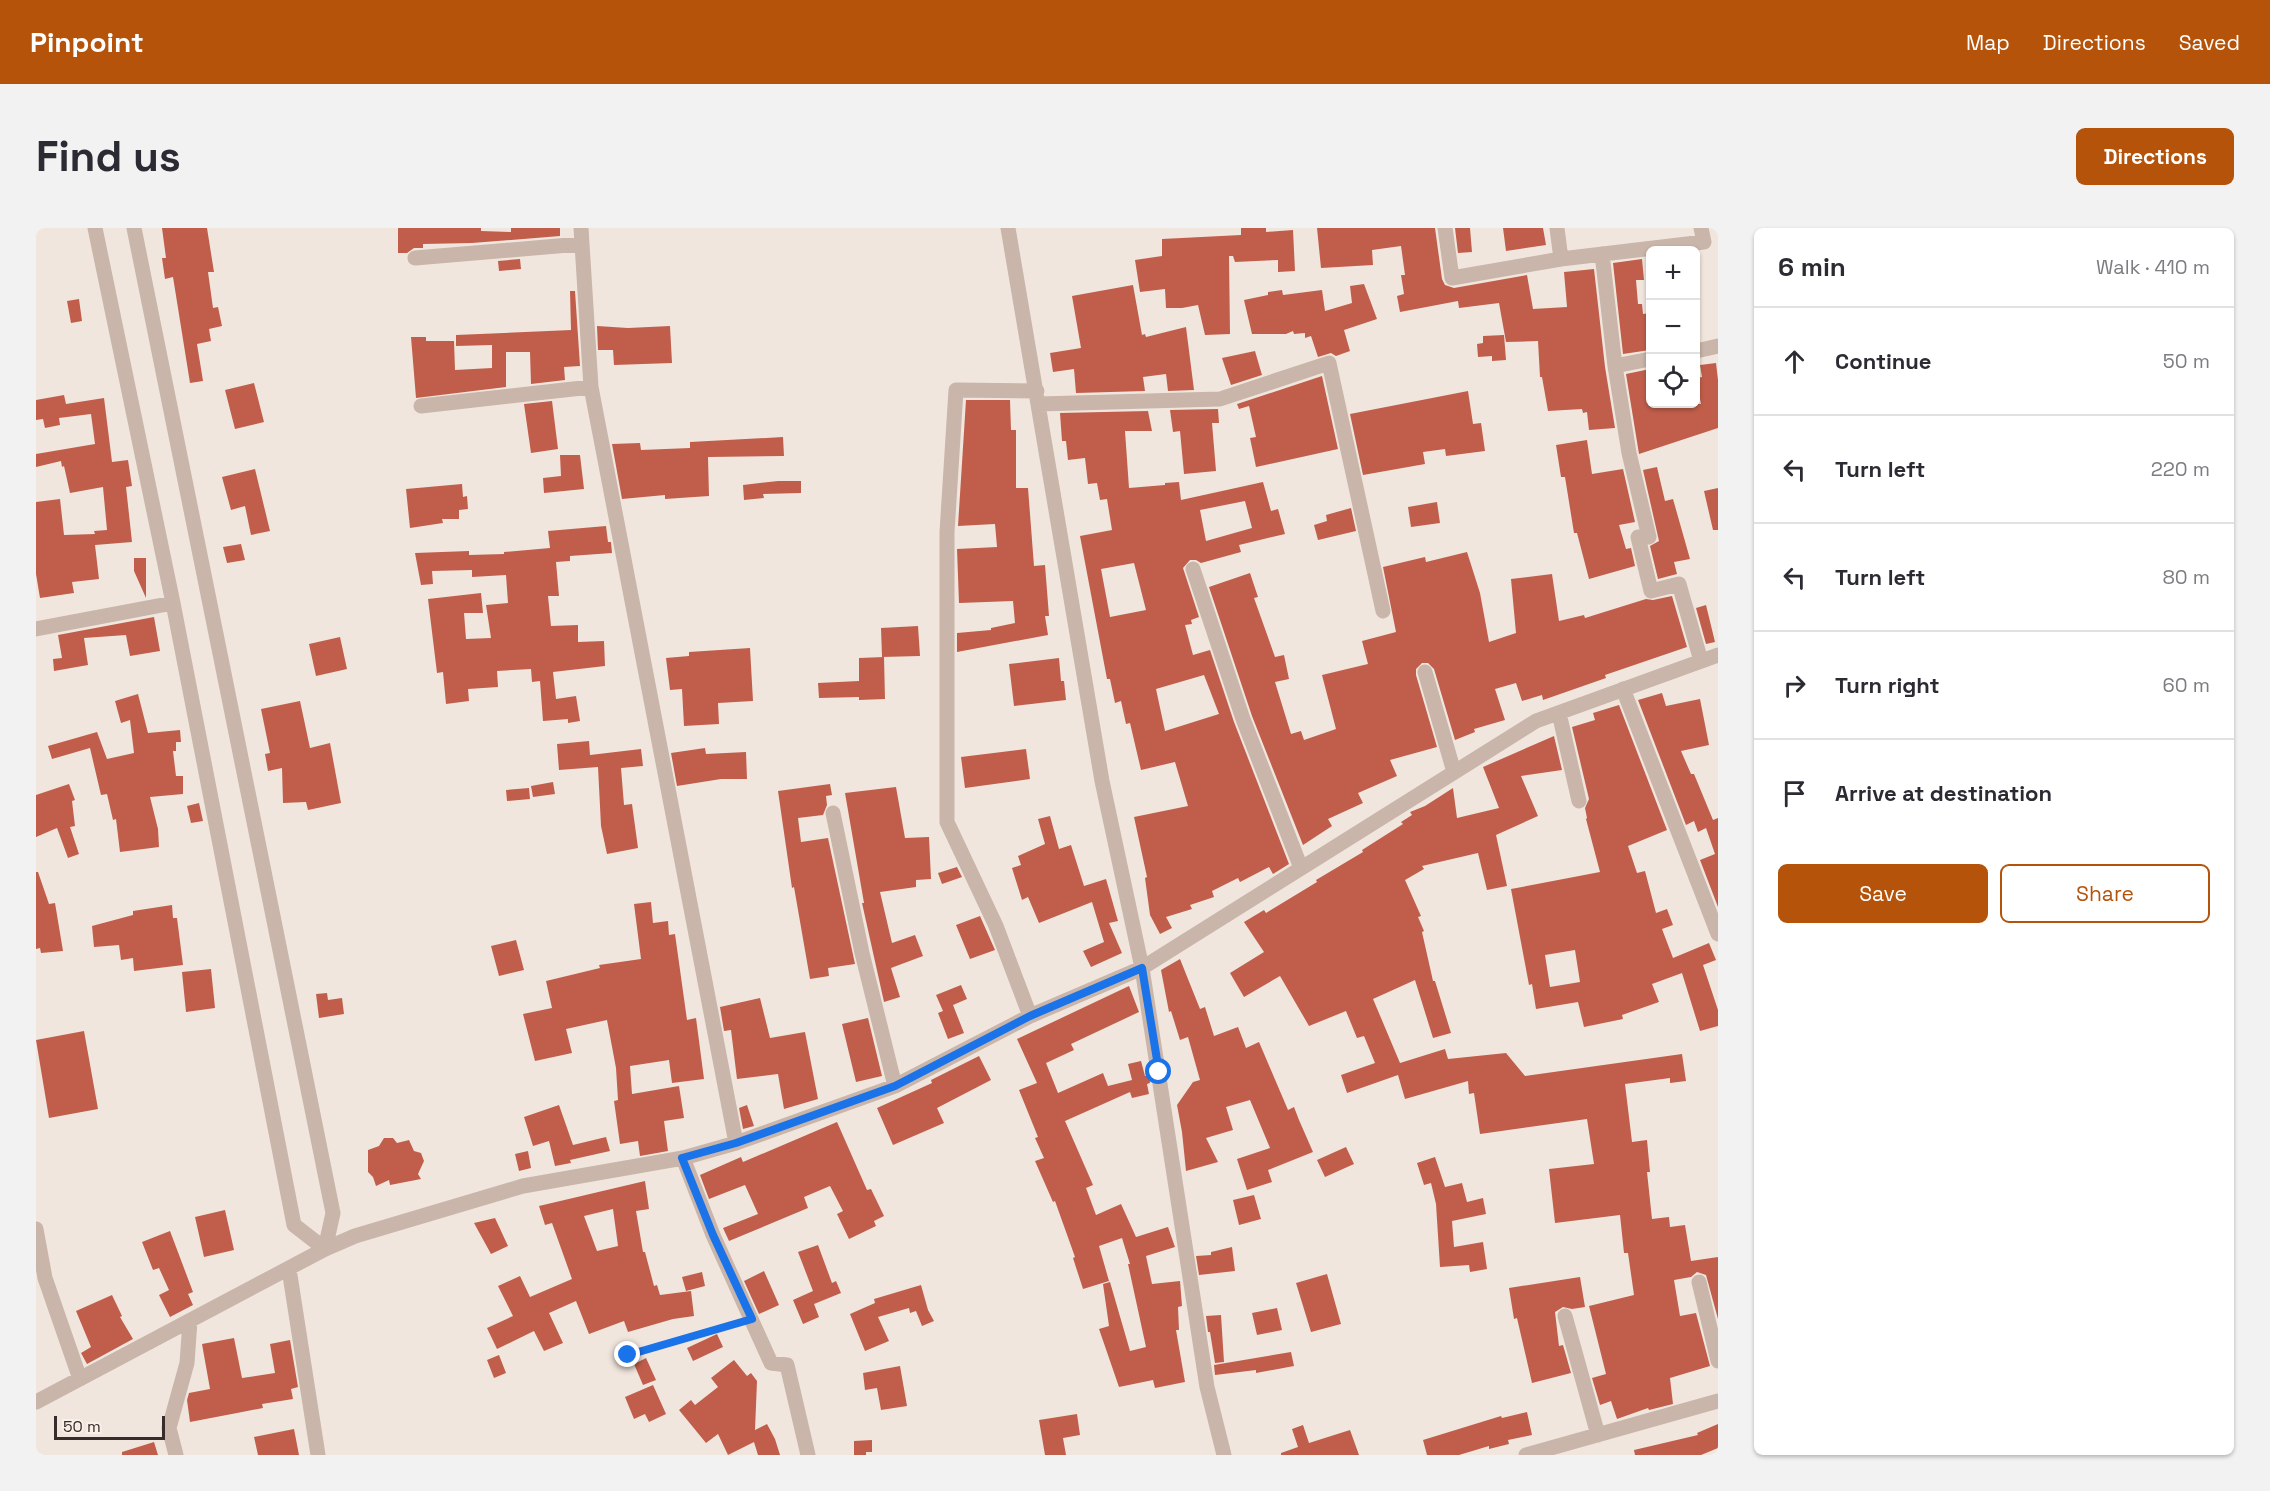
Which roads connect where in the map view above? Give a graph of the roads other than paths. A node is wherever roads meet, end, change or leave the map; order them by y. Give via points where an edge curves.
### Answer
1 (95, 228) edge
2 (134, 228) edge
3 (581, 228) edge
4 (1008, 228) edge
5 (1445, 228) edge
6 (1557, 228) edge
7 (1701, 228) edge
8 (581, 244) junction
9 (1602, 254) junction
10 (415, 258) dead end
11 (1561, 259) junction
12 (1718, 346) edge
13 (1700, 350) edge
14 (1646, 360) edge
15 (1615, 366) junction
16 (591, 387) junction
17 (1038, 397) junction
18 (422, 406) dead end
19 (1193, 569) dead end
20 (173, 603) junction
21 (1383, 611) dead end
22 (36, 629) edge
23 (1718, 655) edge
24 (1701, 661) junction
25 (1425, 672) dead end
26 (1623, 690) junction
27 (1559, 713) junction
28 (1454, 772) junction
29 (1579, 801) dead end
30 (833, 813) dead end
31 (1301, 868) junction
32 (1718, 934) edge
33 (1142, 968) junction
34 (1030, 1016) junction
35 (895, 1086) junction
36 (736, 1143) junction
37 (682, 1158) junction
38 (36, 1229) edge
39 (325, 1249) junction
40 (289, 1269) junction
41 (1699, 1282) dead end
42 (1565, 1316) dead end
43 (189, 1321) junction
44 (1718, 1361) edge
45 (80, 1379) junction
46 (1718, 1401) edge
47 (36, 1402) edge
48 (1598, 1435) junction
49 (176, 1455) edge
50 (318, 1455) edge
51 (808, 1455) edge
52 (1224, 1455) edge
53 (1526, 1455) edge

1 - 20 street
2 - 39 street via 333,1213
3 - 8 street
4 - 17 street
5 - 11 street via 1452,278
6 - 11 street
7 - 9 street via 1704,242
8 - 10 street
8 - 16 street
9 - 11 street
9 - 15 street
12 - 13 street
14 - 15 street
15 - 24 street via 1629,453 1649,537 1638,537 1651,591 1679,584
16 - 18 street
16 - 36 street
17 - 21 street via 1220,399 1329,363
17 - 33 street via 1102,781
17 - 34 street via 956,390 947,532 947,822 996,926
19 - 31 street via 1243,719
20 - 22 street
20 - 39 street via 294,1225
23 - 24 street
24 - 26 street
25 - 28 street
26 - 27 street
26 - 32 street
27 - 28 street via 1536,721
27 - 29 street
28 - 31 street
30 - 35 street
31 - 33 street
33 - 34 street
33 - 52 street via 1207,1387
34 - 35 street
35 - 36 street
36 - 37 street
37 - 39 street via 523,1186 355,1236
37 - 51 street via 771,1363 787,1365
38 - 45 street via 45,1278
39 - 40 street
40 - 43 street
40 - 50 street
41 - 44 street
42 - 48 street
43 - 45 street
43 - 49 street via 187,1363 169,1428
45 - 47 street
46 - 48 street
48 - 53 street

